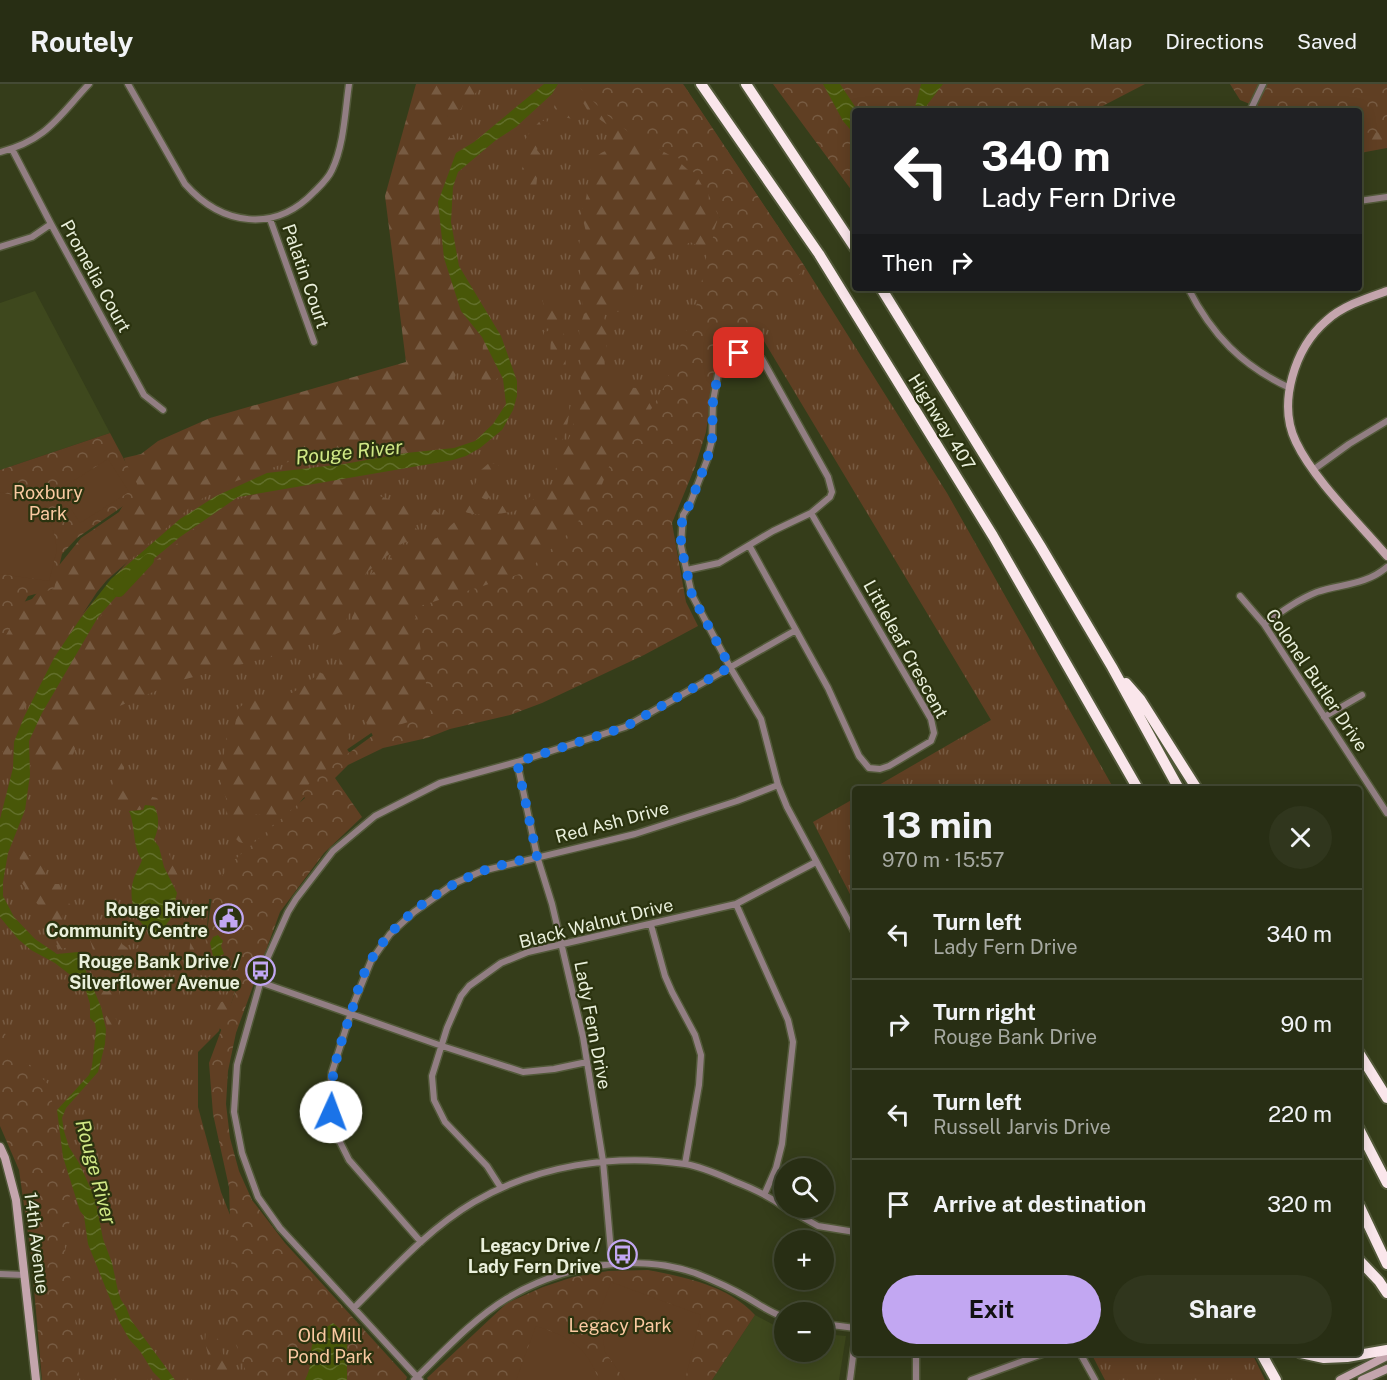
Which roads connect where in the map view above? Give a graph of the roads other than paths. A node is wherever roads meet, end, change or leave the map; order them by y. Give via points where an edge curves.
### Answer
1 (89, 84) edge
2 (128, 84) edge
3 (349, 84) edge
4 (701, 84) edge
5 (746, 84) edge
6 (1263, 84) edge
7 (1251, 108) edge
8 (12, 149) junction
9 (0, 152) edge
10 (1387, 197) edge
11 (1362, 201) edge
12 (270, 219) junction
13 (51, 225) junction
14 (852, 243) edge
15 (0, 247) edge
16 (883, 291) edge
17 (1190, 291) edge
18 (1387, 291) edge
19 (314, 342) dead end
20 (1290, 388) junction
21 (163, 410) dead end
22 (1387, 421) edge
23 (1313, 470) junction
24 (811, 513) junction
25 (750, 547) junction
26 (1387, 556) edge
27 (1387, 567) edge
28 (687, 570) junction
29 (1240, 596) dead end
30 (1264, 624) junction
31 (796, 630) junction
32 (730, 667) junction
33 (1112, 667) junction
34 (1362, 695) dead end
35 (1324, 717) junction
36 (517, 762) junction
37 (778, 785) junction
38 (1136, 786) edge
39 (1177, 786) edge
40 (1195, 786) edge
41 (1384, 804) edge
42 (1387, 813) edge
43 (537, 856) junction
44 (816, 862) junction
45 (736, 904) junction
46 (651, 925) junction
47 (852, 928) edge
48 (561, 945) junction
49 (260, 982) junction
50 (351, 1013) junction
51 (442, 1046) junction
52 (1362, 1058) edge
53 (587, 1062) junction
54 (1387, 1098) edge
55 (1362, 1135) edge
56 (0, 1147) edge
57 (603, 1161) junction
58 (685, 1164) junction
59 (1387, 1183) edge
60 (501, 1188) junction
61 (765, 1193) junction
62 (774, 1199) edge
63 (1362, 1211) edge
64 (804, 1218) edge
65 (852, 1232) edge
66 (421, 1242) junction
67 (612, 1263) junction
68 (1362, 1263) edge
69 (1387, 1264) edge
70 (0, 1274) edge
71 (25, 1275) junction
72 (1387, 1293) edge
73 (354, 1307) junction
74 (774, 1313) edge
75 (834, 1325) edge
76 (852, 1328) edge
77 (1387, 1350) edge
78 (1362, 1354) edge
79 (853, 1356) edge
80 (916, 1356) edge
81 (1037, 1356) edge
82 (1082, 1356) edge
83 (1263, 1356) edge
84 (1315, 1356) edge
85 (1353, 1356) edge
86 (1387, 1356) edge
87 (1387, 1369) edge
88 (417, 1379) edge
89 (36, 1380) edge
90 (850, 1380) edge
91 (916, 1380) edge
92 (971, 1380) edge
93 (1095, 1380) edge
94 (1276, 1380) edge
95 (1340, 1380) edge
96 (1362, 1380) edge

1 - 8 street via 43,133
2 - 12 street via 195,195 228,215 248,220
3 - 12 street via 331,171 307,200
4 - 38 highway, Highway 407 via 826,264 993,536
5 - 14 highway
6 - 7 street
8 - 9 street
8 - 13 street, Promelia Court
10 - 11 street
12 - 19 street, Palatin Court
13 - 15 street via 32,237
13 - 21 street, Promelia Court via 144,395
16 - 33 highway, Highway 407
17 - 20 street via 1228,347 1265,377
18 - 20 street via 1327,319 1300,357
20 - 23 street via 1294,440
22 - 23 street
23 - 26 street
24 - 25 street
24 - 28 street via 830,497 828,477 762,359 749,352 729,358 718,374 707,460 683,515 681,546
24 - 31 street, Littleleaf Crescent via 931,719 931,741 889,766 869,768 859,756
25 - 28 street via 719,563
25 - 31 street, Littleleaf Crescent
27 - 30 street via 1370,579 1305,597
28 - 32 street via 692,595
29 - 30 street, Colonel Butler Drive
30 - 35 street, Colonel Butler Drive
31 - 32 street
32 - 36 street via 625,727
32 - 37 street via 761,719
33 - 39 highway, Highway 407
33 - 40 highway via 1140,699
34 - 35 street
35 - 41 street, Colonel Butler Drive
36 - 43 street, Lady Fern Drive
36 - 49 street via 417,793 375,816 333,851 282,924
37 - 43 street, Red Ash Drive via 659,827
37 - 44 street
41 - 42 street, Colonel Butler Drive
43 - 48 street, Lady Fern Drive
43 - 50 street, Red Ash Drive via 464,879 414,912 390,934 371,961
44 - 45 street, Black Walnut Drive
44 - 47 street
45 - 46 street, Black Walnut Drive
45 - 61 street via 788,1020 793,1042 782,1144
46 - 48 street, Black Walnut Drive
46 - 58 street via 665,976 701,1055
48 - 51 street, Black Walnut Drive via 501,963 469,986 454,1009
48 - 53 street, Lady Fern Drive
49 - 50 street
49 - 73 street via 235,1080 235,1126 242,1153 258,1197 271,1215
50 - 51 street
50 - 66 street, Red Ash Drive via 332,1072 332,1122 349,1160
51 - 53 street via 523,1072
51 - 60 street, Black Walnut Drive via 432,1076 434,1100 445,1122 487,1166
52 - 54 highway
53 - 57 street, Lady Fern Drive
55 - 59 highway
56 - 71 street, 14th Avenue via 16,1200
57 - 58 street
57 - 60 street via 566,1167
57 - 67 street, Lady Fern Drive
58 - 61 street
60 - 66 street via 472,1203
61 - 62 street
63 - 69 highway
64 - 65 street via 818,1226
66 - 73 street
67 - 74 street via 651,1264 692,1272
67 - 88 street via 558,1276 506,1299
68 - 72 highway
70 - 71 street
71 - 89 street, 14th Avenue
73 - 88 street
75 - 76 street
77 - 78 highway
79 - 90 street
80 - 91 street
81 - 92 street
82 - 93 street
83 - 94 highway
84 - 85 highway
86 - 95 street
87 - 96 street

